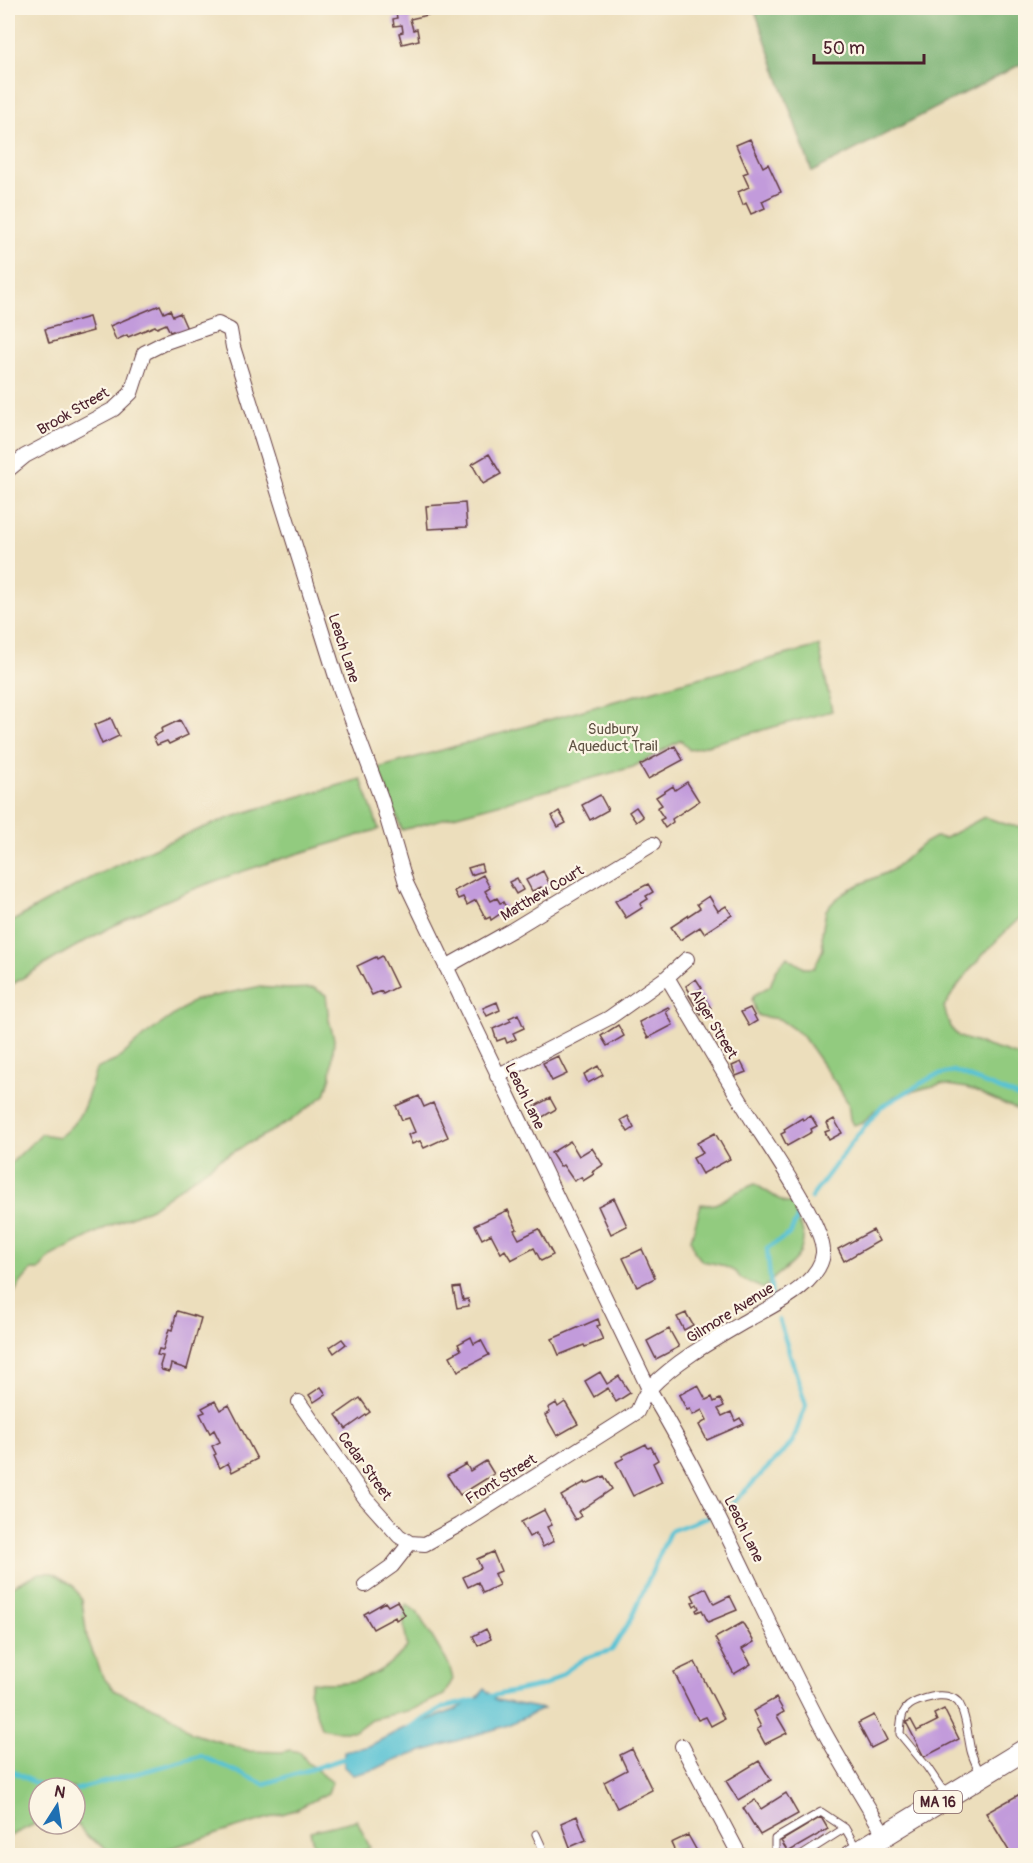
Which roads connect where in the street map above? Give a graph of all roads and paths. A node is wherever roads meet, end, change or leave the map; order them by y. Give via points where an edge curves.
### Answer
1 (230, 330) joint
2 (8, 470) edge
3 (653, 844) dead end
4 (687, 959) dead end
5 (446, 967) junction
6 (667, 977) junction
7 (497, 1076) junction
8 (822, 1260) joint
9 (649, 1389) junction
10 (299, 1402) dead end
11 (410, 1543) junction
12 (365, 1585) dead end
13 (682, 1746) dead end
14 (1026, 1749) edge
15 (981, 1775) junction
16 (947, 1797) junction
17 (845, 1828) junction
18 (536, 1834) dead end
19 (885, 1836) junction
20 (856, 1854) edge
21 (546, 1856) edge
22 (740, 1856) edge
23 (775, 1856) edge
24 (801, 1856) edge

1 - 2 street, Brook Street via 218,324 144,353 131,393 114,409 25,456
1 - 5 street, Leach Lane via 333,670 381,798 401,872
3 - 5 street, Matthew Court
4 - 6 street
5 - 7 street, Leach Lane
6 - 7 street via 609,1018
6 - 8 street, Alger Street via 804,1202 824,1252
7 - 9 street, Leach Lane
8 - 9 street, Gilmore Avenue via 815,1274 798,1290 716,1339
9 - 11 street, Front Street via 637,1412 581,1449 425,1544
9 - 19 street, Leach Lane via 715,1508 821,1726
10 - 11 street, Cedar Street via 366,1498
11 - 12 street via 392,1566
13 - 22 street
14 - 15 main road, MA 16
15 - 16 main road, MA 16
15 - 16 lane via 958,1703 940,1695 909,1704 903,1713 900,1734
16 - 19 main road, MA 16
17 - 20 lane
17 - 23 lane via 821,1812 775,1839
17 - 24 lane
18 - 21 lane
19 - 20 main road, MA 16

